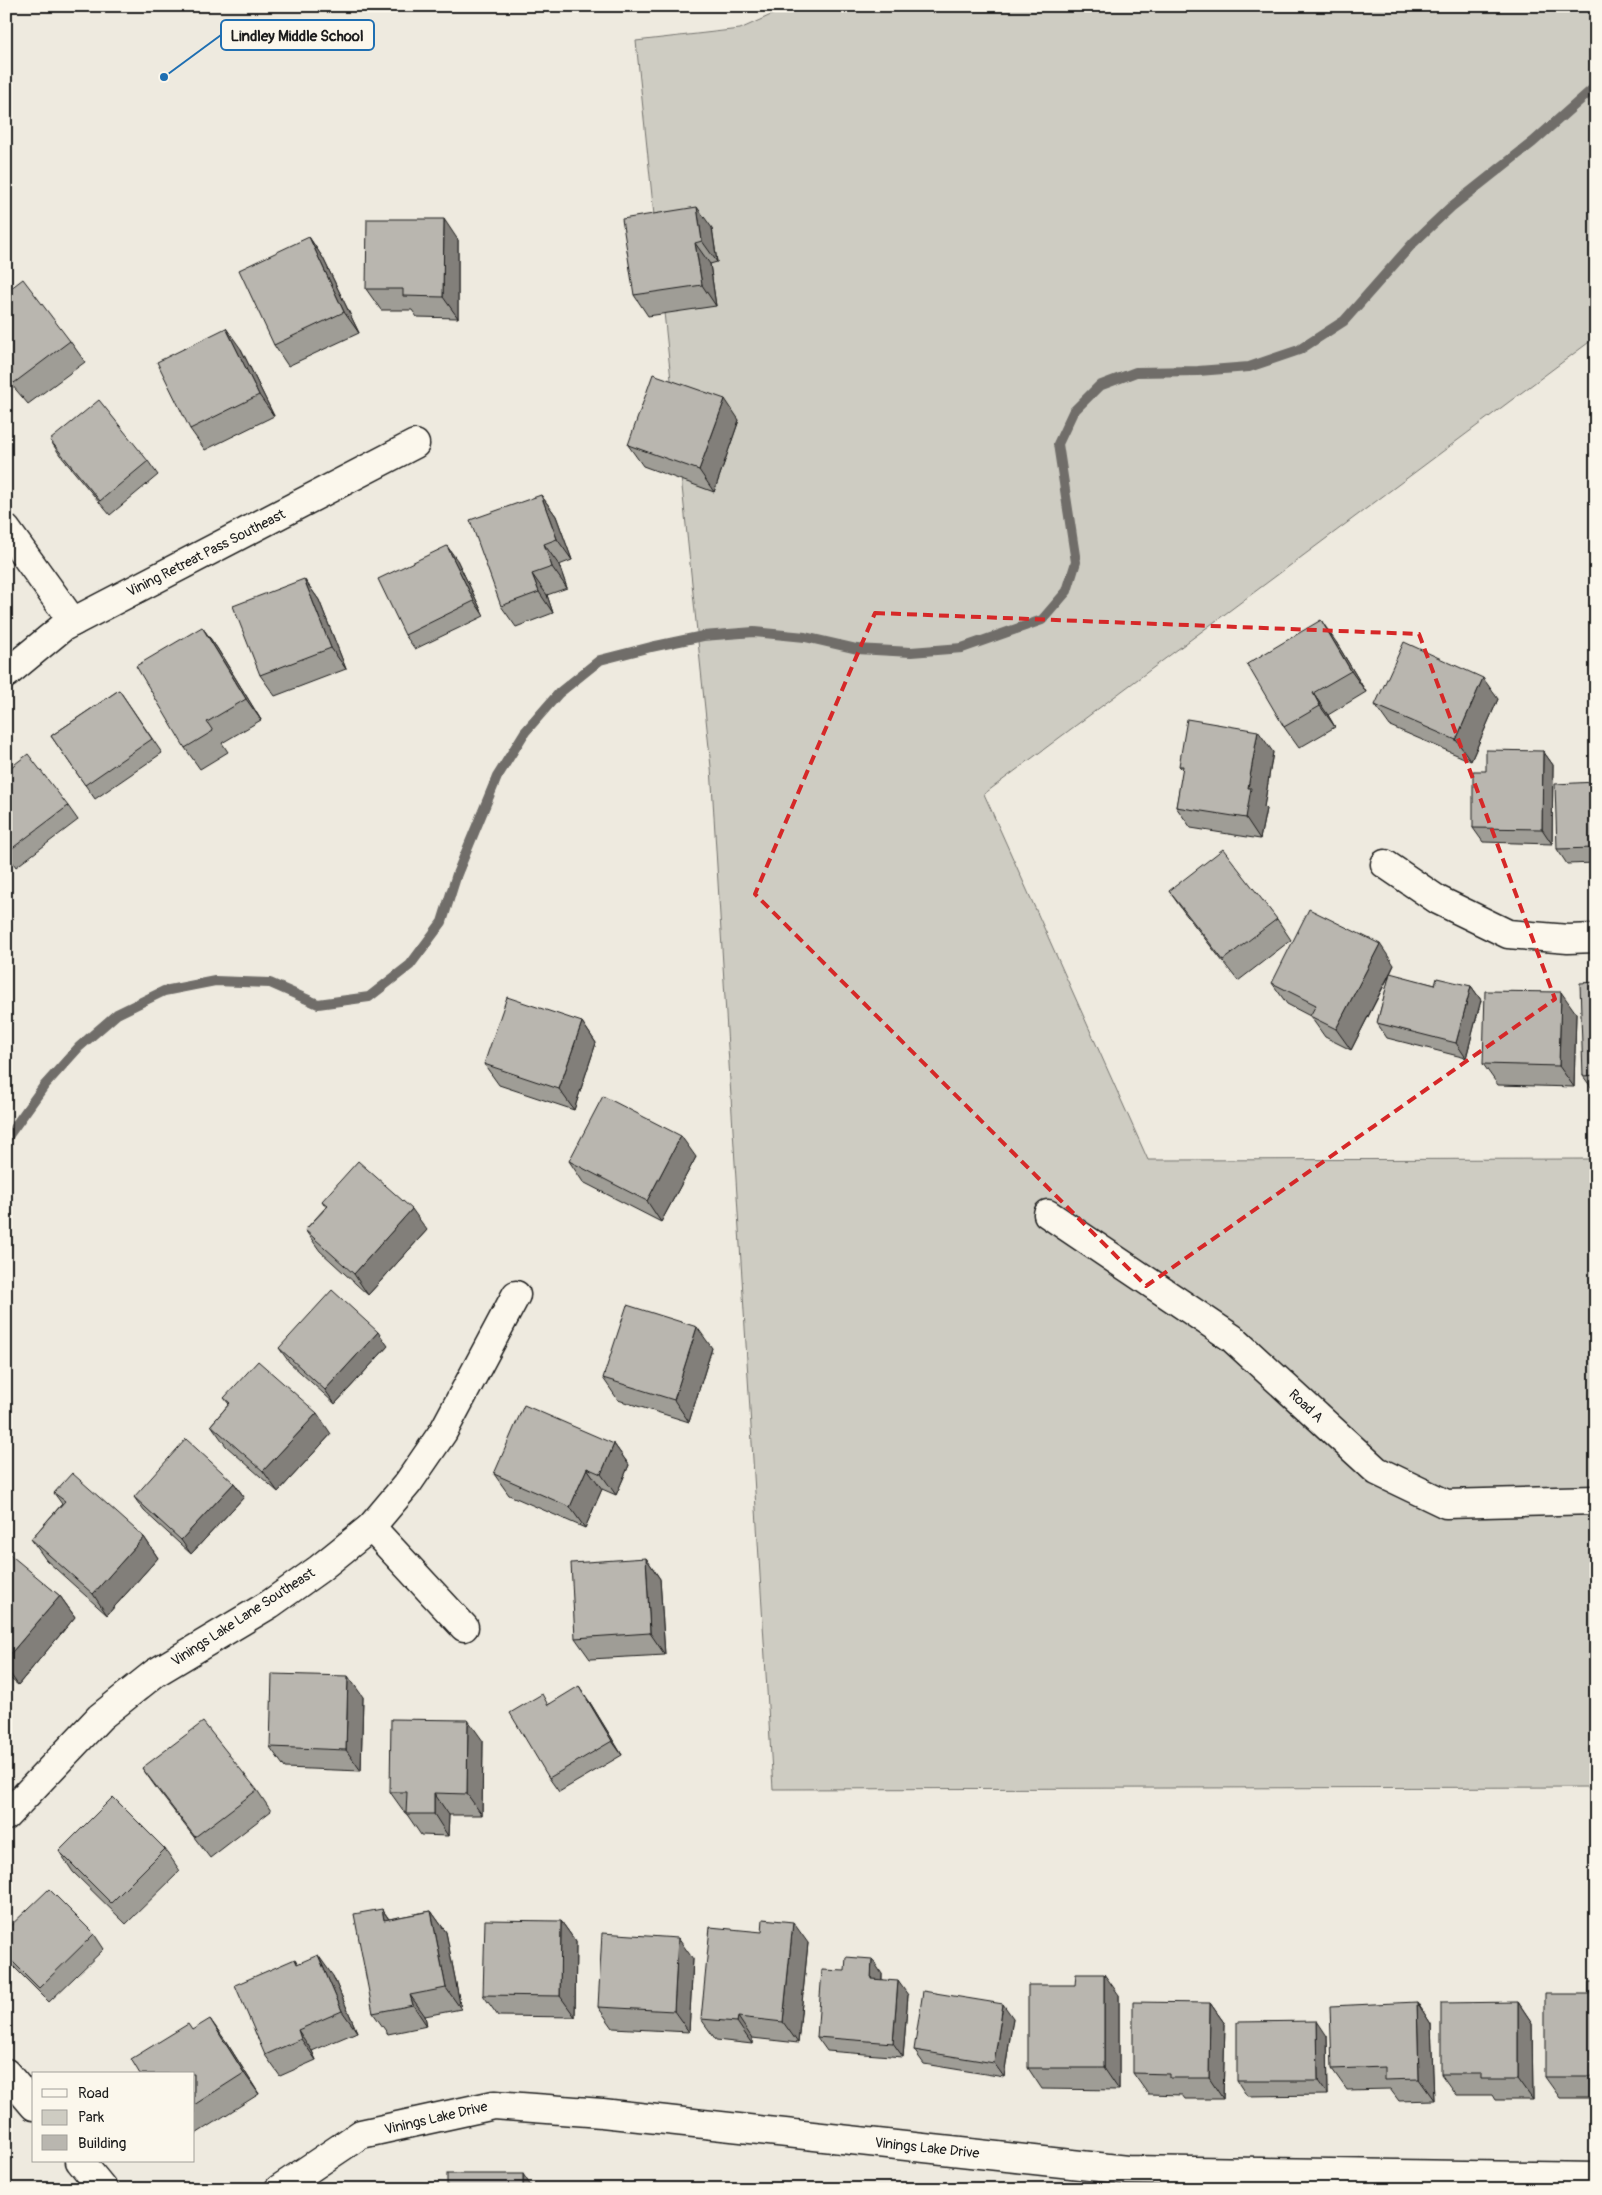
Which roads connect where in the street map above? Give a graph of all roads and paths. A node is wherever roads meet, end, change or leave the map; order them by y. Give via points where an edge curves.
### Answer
1 (415, 444) dead end
2 (6, 528) edge
3 (74, 622) junction
4 (6, 674) edge
5 (1385, 864) dead end
6 (1596, 938) edge
7 (1048, 1214) dead end
8 (516, 1295) dead end
9 (1596, 1500) edge
10 (371, 1527) junction
11 (464, 1627) dead end
12 (6, 1816) edge
13 (6, 2073) edge
14 (32, 2104) edge
15 (81, 2162) edge
16 (1596, 2177) edge
17 (103, 2189) edge
18 (279, 2189) edge

1 - 3 street, Vining Retreat Pass Southeast
2 - 3 street
3 - 4 street, Vining Retreat Pass Southeast via 63,627
5 - 6 street via 1438,900 1508,934
7 - 9 street, Road A via 1232,1338 1377,1471 1446,1504
8 - 10 street, Vinings Lake Lane Southeast via 443,1432 408,1483
10 - 11 street
10 - 12 street, Vinings Lake Lane Southeast via 270,1604 155,1673 100,1717
13 - 14 street
15 - 17 street
16 - 18 street, Vinings Lake Drive via 1127,2170 494,2104 361,2134

